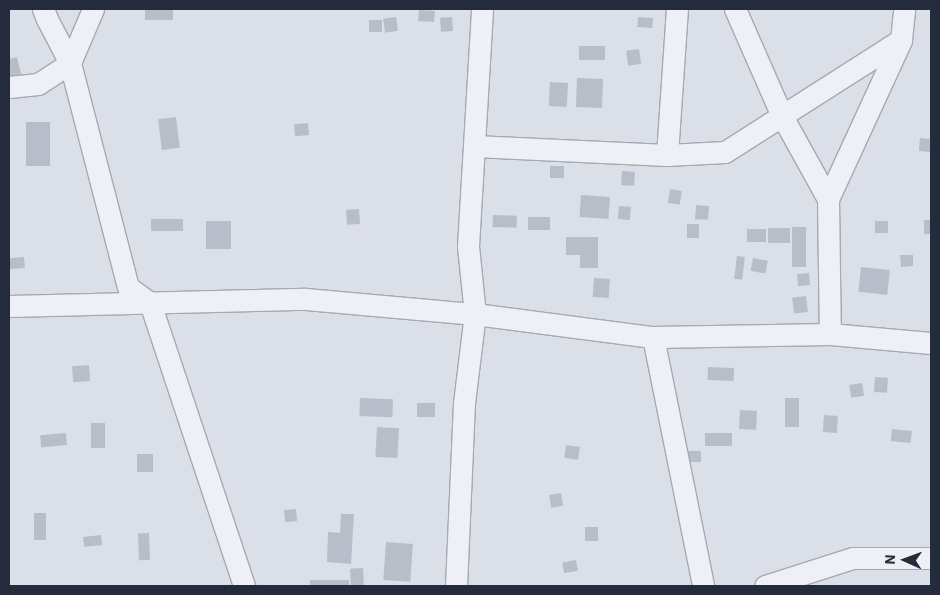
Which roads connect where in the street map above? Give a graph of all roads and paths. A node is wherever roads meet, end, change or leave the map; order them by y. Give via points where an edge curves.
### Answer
1 (43, 9) edge
2 (93, 9) edge
3 (482, 9) edge
4 (678, 9) edge
5 (735, 9) edge
6 (904, 9) edge
7 (901, 40) junction
8 (70, 63) junction
9 (9, 88) edge
10 (782, 116) junction
11 (474, 146) junction
12 (668, 155) junction
13 (828, 199) junction
14 (150, 303) junction
15 (9, 306) edge
16 (475, 314) junction
17 (830, 334) junction
18 (653, 337) junction
19 (931, 343) edge
20 (931, 558) edge
21 (801, 580) edge
22 (244, 586) edge
23 (456, 586) edge
24 (703, 586) edge
25 (765, 586) edge

1 - 8 street
2 - 8 street
3 - 11 street
4 - 12 street
5 - 10 street
6 - 7 street
7 - 10 street
7 - 13 street
8 - 9 street via 38,84
8 - 14 street via 128,287
10 - 12 street via 724,152
10 - 13 street
11 - 12 street
11 - 16 street via 468,246
13 - 17 street
14 - 15 street
14 - 16 street via 306,299
14 - 22 street
16 - 18 street
16 - 23 street via 464,403
17 - 18 street
17 - 19 street
18 - 24 street
20 - 21 street via 853,558
21 - 25 street

